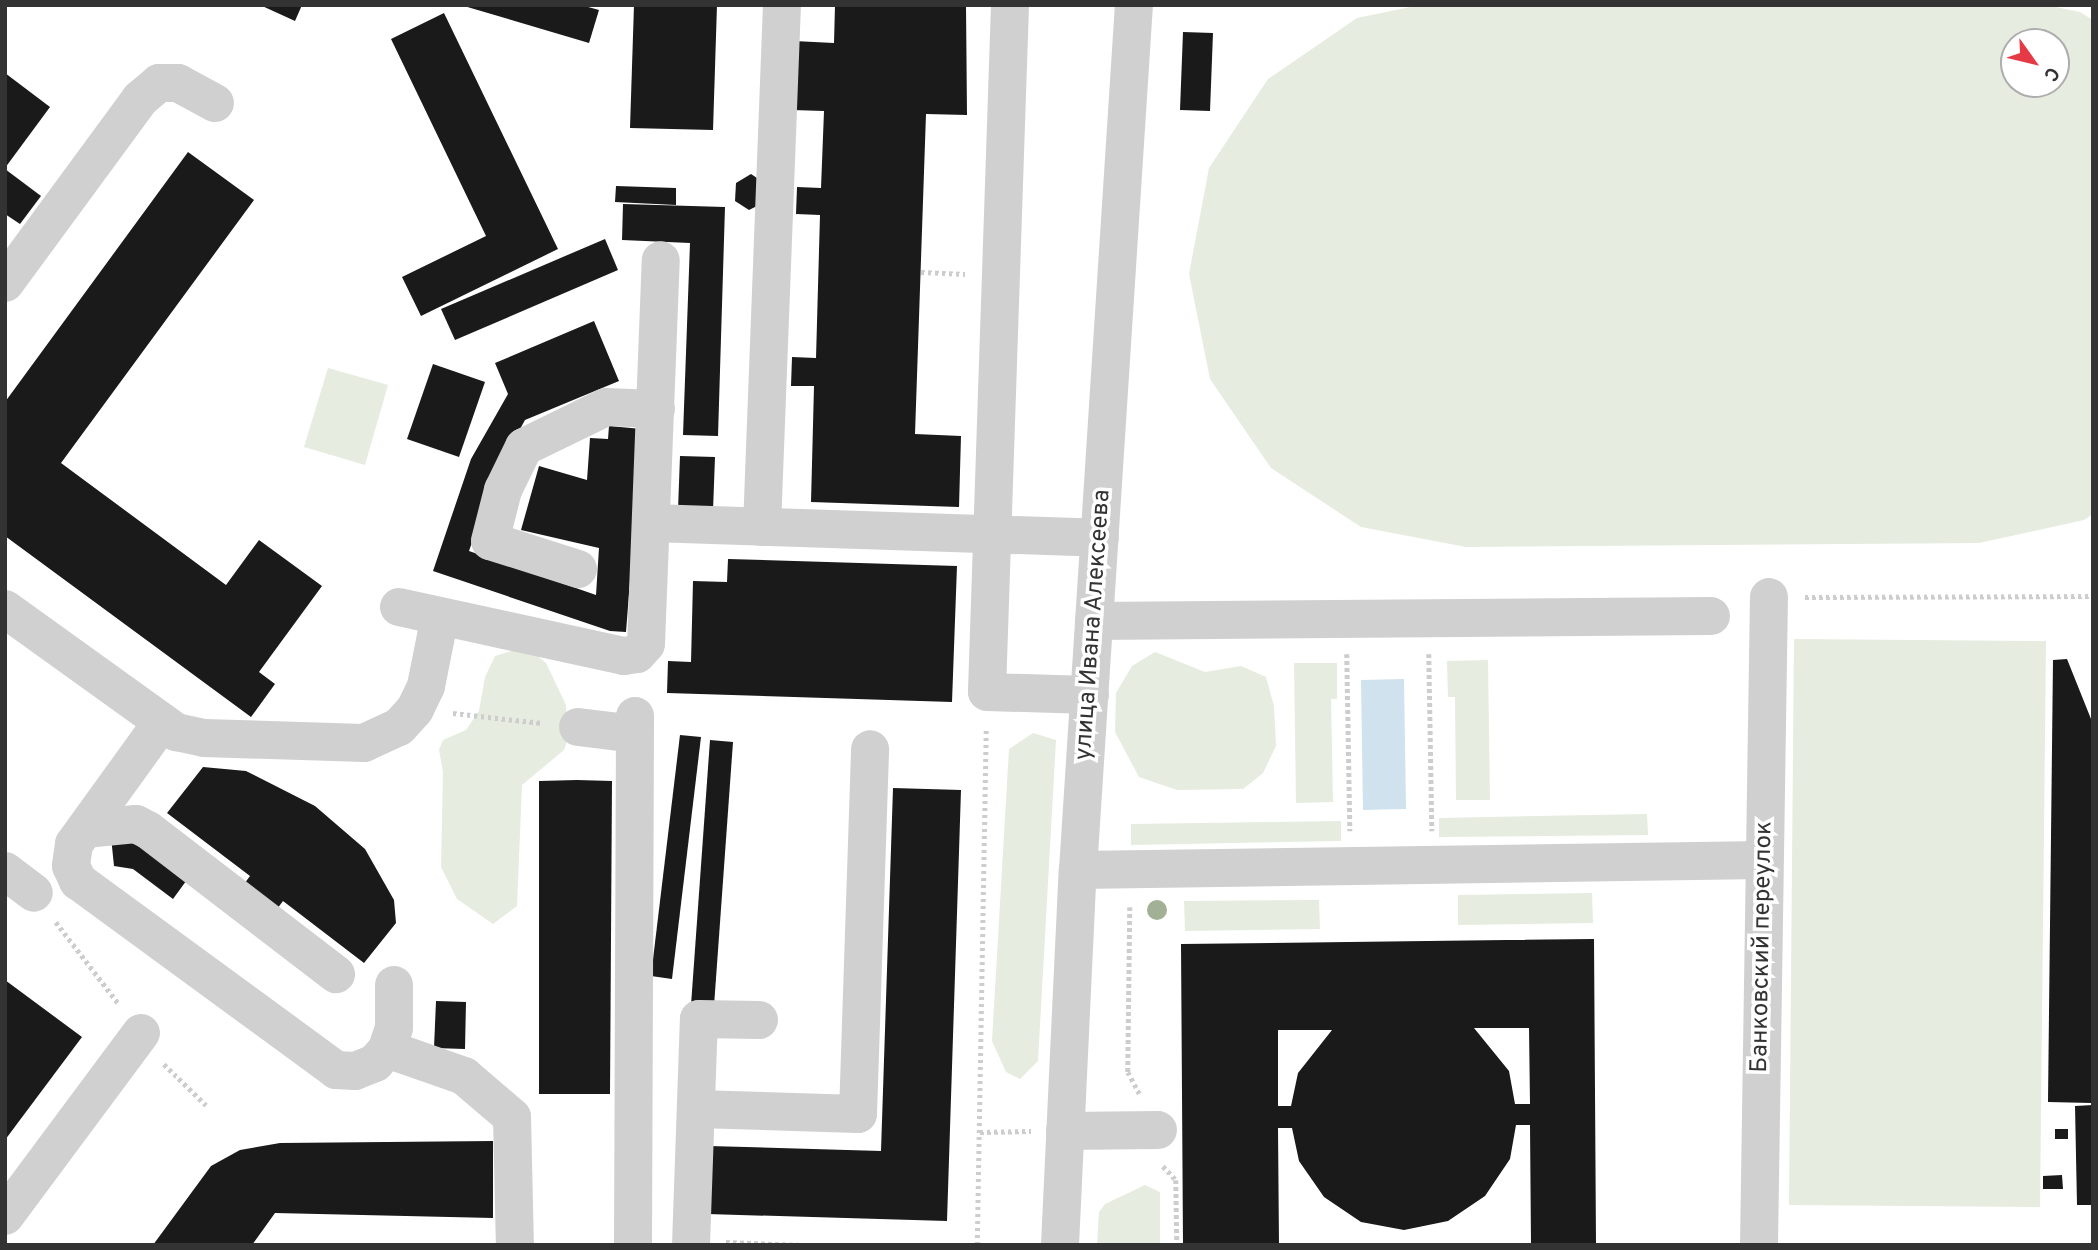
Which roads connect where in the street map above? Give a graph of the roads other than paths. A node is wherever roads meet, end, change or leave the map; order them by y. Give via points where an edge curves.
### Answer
1 (782, 5) edge
2 (1010, 5) edge
3 (1134, 5) edge
4 (215, 103) dead end
5 (661, 260) dead end
6 (5, 283) edge
7 (656, 409) junction
8 (652, 523) junction
9 (762, 527) junction
10 (992, 536) junction
11 (1100, 538) junction
12 (578, 569) dead end
13 (1769, 597) road end
14 (399, 607) dead end
15 (5, 609) edge
16 (1711, 615) dead end
17 (440, 616) junction
18 (1094, 621) junction
19 (1090, 695) junction
20 (162, 722) junction
21 (578, 727) road end
22 (870, 749) dead end
23 (85, 829) junction
24 (1764, 860) junction
25 (1079, 870) junction
26 (336, 974) dead end
27 (394, 985) dead end
28 (759, 1020) dead end
29 (141, 1033) dead end
30 (387, 1049) junction
31 (697, 1109) junction
32 (1158, 1130) dead end
33 (1065, 1131) junction
34 (5, 1216) edge
35 (516, 1245) edge
36 (633, 1245) edge
37 (691, 1245) edge
38 (1060, 1245) edge
39 (1759, 1245) edge

1 - 9 street
2 - 10 street
3 - 11 street, улица Ивана Алексеева
4 - 6 street via 178,83 159,83 140,99
5 - 7 street
7 - 8 street
7 - 12 street via 606,407 524,447 503,490 490,541
8 - 9 street
8 - 17 street via 646,644 637,654 624,656
9 - 10 street
10 - 11 street
10 - 19 street via 987,691
11 - 18 street, улица Ивана Алексеева
13 - 24 street, Банковский переулок
14 - 17 street
15 - 20 street
16 - 18 street
17 - 20 street via 425,686 415,709 399,727 364,743 204,738 176,732
18 - 19 street, улица Ивана Алексеева
19 - 25 street, улица Ивана Алексеева
20 - 23 street
21 - 36 street via 635,725
22 - 31 street via 858,1114
23 - 26 street via 136,824 148,830
23 - 30 street via 74,844 71,866 78,881 293,1041 336,1070 355,1071 375,1063
24 - 25 street
24 - 39 street, Банковский переулок
25 - 33 street, улица Ивана Алексеева
27 - 30 street via 394,1028
28 - 31 street via 699,1018
29 - 34 street
30 - 35 street via 464,1076 512,1117
31 - 37 street
32 - 33 street
33 - 38 street, улица Ивана Алексеева

